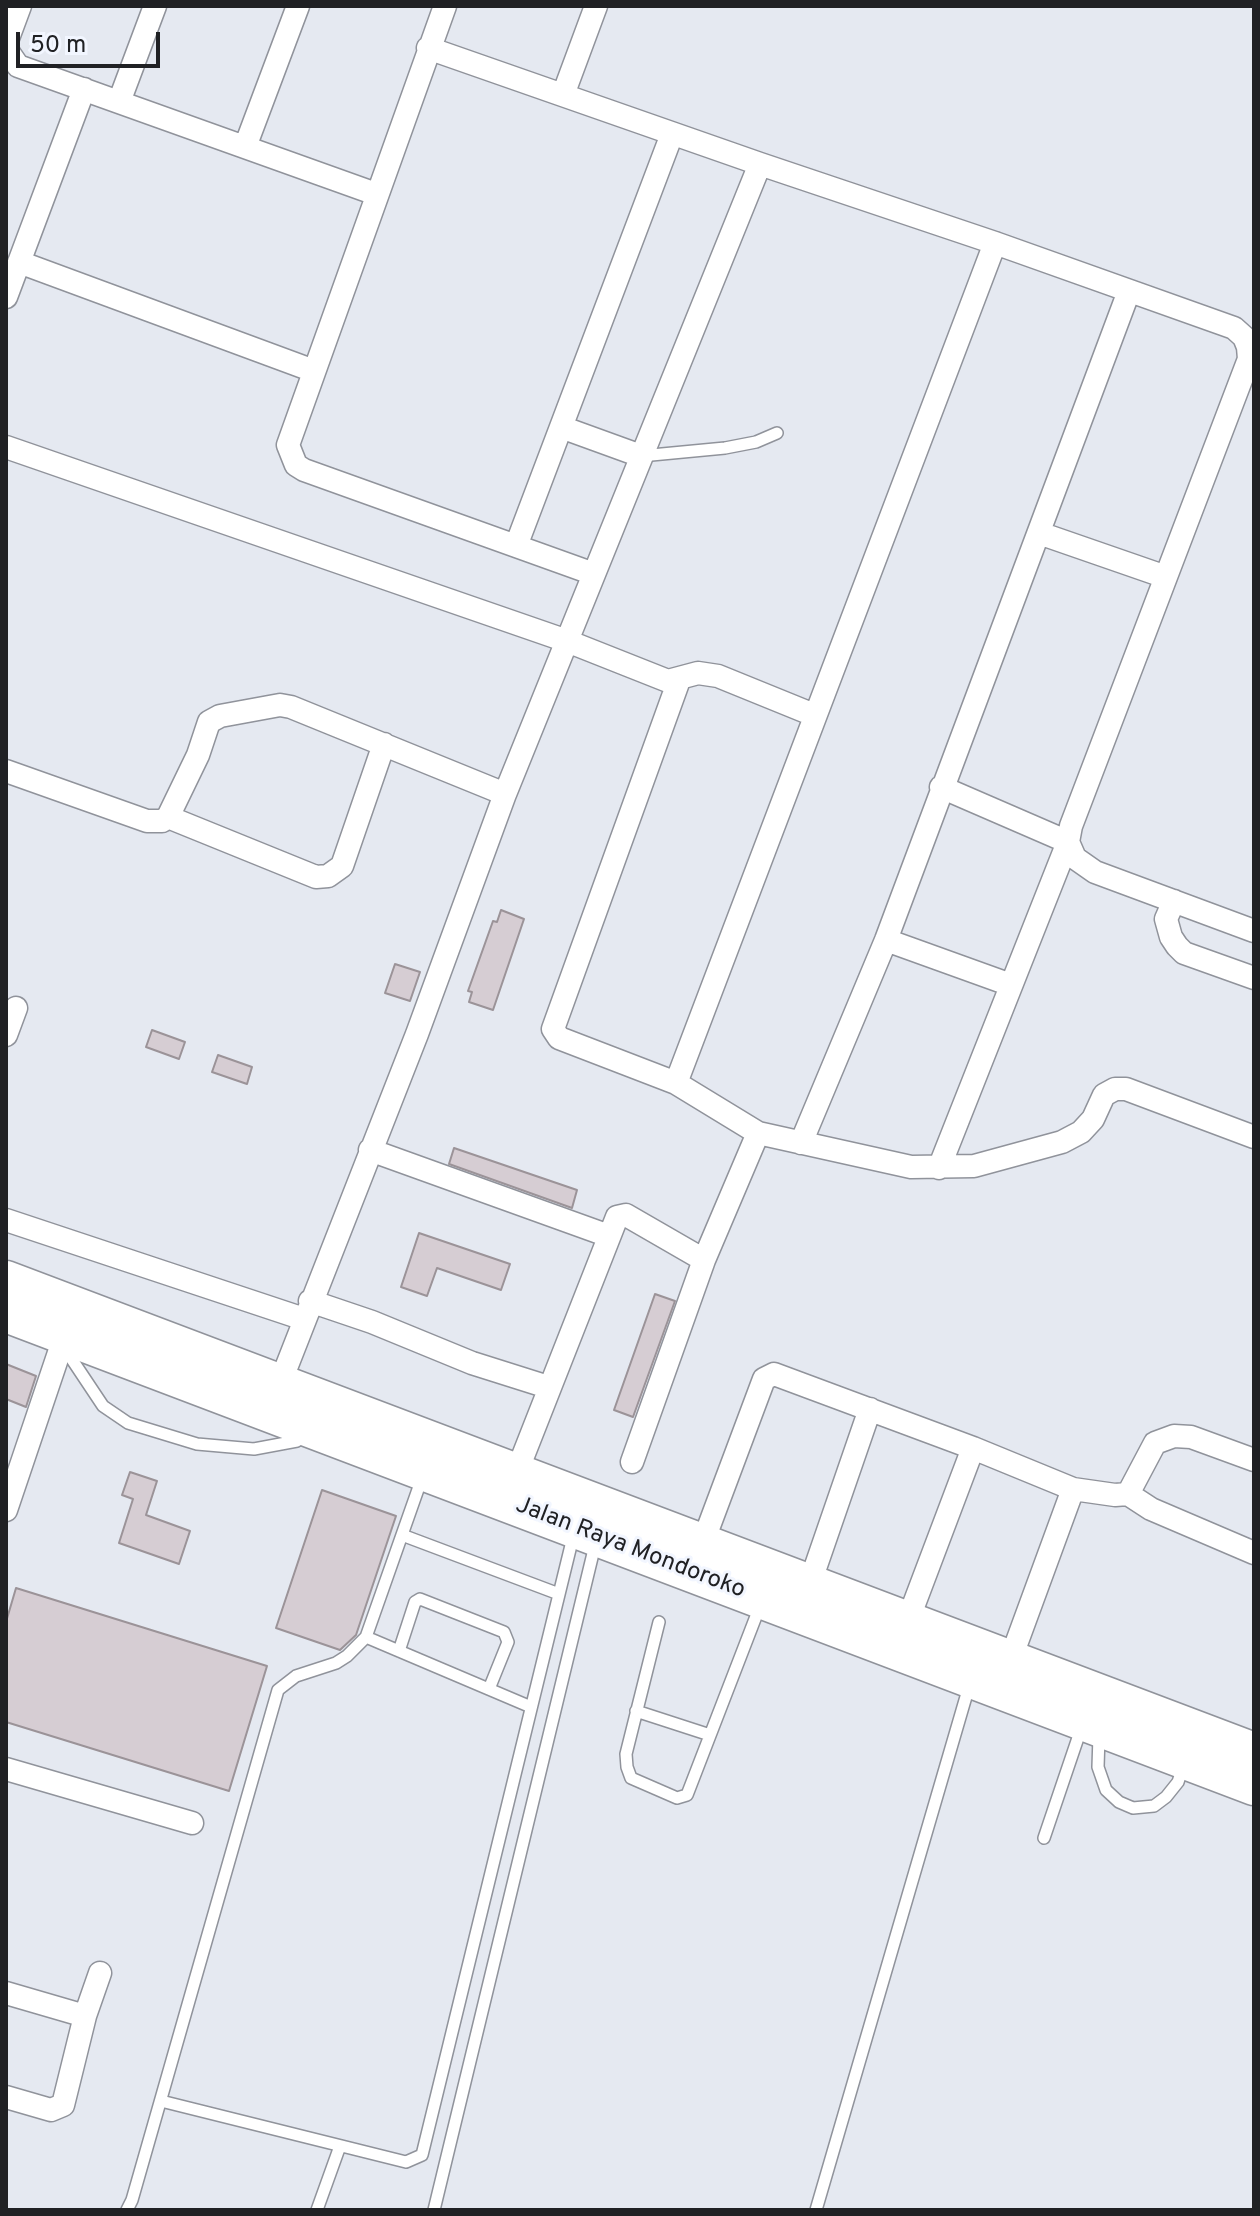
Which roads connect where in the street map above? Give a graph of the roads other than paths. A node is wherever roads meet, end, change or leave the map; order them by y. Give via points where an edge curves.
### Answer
1 (20, 6) edge
2 (155, 6) edge
3 (298, 6) edge
4 (445, 6) edge
5 (596, 6) edge
6 (428, 48) junction
7 (84, 89) junction
8 (563, 95) junction
9 (119, 102) junction
10 (672, 134) junction
11 (245, 147) junction
12 (760, 164) junction
13 (376, 194) junction
14 (995, 243) junction
15 (19, 262) junction
16 (1129, 291) junction
17 (6, 297) edge
18 (314, 371) junction
19 (561, 427) junction
20 (777, 433) dead end
21 (6, 447) edge
22 (641, 456) junction
23 (1039, 533) junction
24 (516, 546) junction
25 (594, 574) junction
26 (1166, 577) junction
27 (567, 641) junction
28 (679, 680) junction
29 (814, 715) junction
30 (384, 744) junction
31 (6, 771) edge
32 (941, 787) junction
33 (505, 794) junction
34 (168, 817) junction
35 (1068, 842) junction
36 (1174, 901) junction
37 (1254, 931) edge
38 (886, 940) junction
39 (1254, 978) edge
40 (1011, 985) junction
41 (16, 1008) dead end
42 (6, 1035) edge
43 (676, 1083) junction
44 (758, 1133) junction
45 (1254, 1137) edge
46 (801, 1143) junction
47 (370, 1150) junction
48 (939, 1168) junction
49 (6, 1220) edge
50 (609, 1236) junction
51 (708, 1251) junction
52 (6, 1280) edge
53 (307, 1310) junction
54 (6, 1313) edge
55 (67, 1329) junction
56 (548, 1387) junction
57 (274, 1398) junction
58 (870, 1409) junction
59 (319, 1415) junction
60 (973, 1448) junction
61 (1254, 1460) edge
62 (632, 1462) dead end
63 (424, 1472) junction
64 (511, 1488) junction
65 (1073, 1489) junction
66 (1128, 1494) junction
67 (6, 1510) edge
68 (596, 1523) junction
69 (402, 1535) junction
70 (684, 1546) junction
71 (1254, 1553) edge
72 (810, 1583) junction
73 (768, 1584) junction
74 (559, 1594) junction
75 (908, 1620) junction
76 (659, 1622) dead end
77 (366, 1637) junction
78 (399, 1651) junction
79 (994, 1676) junction
80 (489, 1689) junction
81 (531, 1707) junction
82 (636, 1711) junction
83 (1092, 1713) junction
84 (710, 1735) junction
85 (1254, 1752) edge
86 (1186, 1760) junction
87 (6, 1769) edge
88 (1254, 1786) edge
89 (192, 1823) dead end
90 (1044, 1838) dead end
91 (100, 1973) dead end
92 (6, 1993) edge
93 (85, 2016) junction
94 (6, 2097) edge
95 (161, 2101) junction
96 (340, 2146) junction
97 (127, 2210) edge
98 (317, 2210) edge
99 (434, 2210) edge
100 (816, 2210) edge

1 - 7 street via 7,41 11,58 18,66
2 - 9 street
3 - 11 street
4 - 6 street
5 - 8 street
6 - 8 street
6 - 13 street
7 - 9 street
7 - 15 street
8 - 10 street
9 - 11 street
10 - 12 street
10 - 19 street
11 - 13 street
12 - 14 street
12 - 22 street
13 - 18 street
14 - 16 street
14 - 29 street
15 - 17 street
15 - 18 street
16 - 23 street
16 - 26 street via 1234,328 1248,347 1249,359
18 - 24 street via 288,445 296,465
19 - 22 street
19 - 24 street
20 - 22 lane via 725,448
21 - 27 street
22 - 25 street
23 - 26 street
23 - 32 street
24 - 25 street
25 - 27 street
26 - 35 street
27 - 28 street via 668,681
27 - 33 street
28 - 29 street via 698,673 718,676
28 - 43 street via 553,1029 559,1038
29 - 43 street
30 - 33 street
30 - 34 street via 280,705 220,716 209,722
30 - 34 street via 342,866 328,876 316,877
31 - 34 street via 147,821
32 - 35 street
32 - 38 street
33 - 47 street
35 - 36 street via 1075,858 1095,872
35 - 40 street
36 - 37 street
36 - 39 street via 1166,919 1171,937 1184,953
38 - 40 street
38 - 46 street
40 - 48 street
41 - 42 street
43 - 44 street
44 - 46 street
44 - 51 street
45 - 48 street via 1115,1089 1104,1095 1081,1132 1062,1142 974,1166
46 - 48 street via 911,1167
47 - 50 street
47 - 53 street
49 - 53 street
50 - 51 street via 617,1217 626,1215
50 - 56 street
51 - 62 street
52 - 55 highway, Jalan Raya Mondoroko
53 - 56 street via 372,1322
53 - 57 street
54 - 55 highway, Jalan Raya Mondoroko
55 - 57 highway, Jalan Raya Mondoroko
55 - 59 lane via 87,1385 103,1406 128,1423 197,1444 254,1449 297,1441
55 - 67 street
56 - 64 street
57 - 59 highway, Jalan Raya Mondoroko
58 - 60 street
58 - 70 street via 774,1374 764,1379
58 - 72 street
59 - 63 highway, Jalan Raya Mondoroko
59 - 64 highway, Jalan Raya Mondoroko
60 - 65 street
60 - 75 street
61 - 66 street via 1191,1437 1160,1439
63 - 64 highway, Jalan Raya Mondoroko
63 - 69 lane
64 - 68 highway, Jalan Raya Mondoroko
65 - 66 street
65 - 79 street
66 - 71 street
68 - 70 highway, Jalan Raya Mondoroko
68 - 74 lane
68 - 99 lane
69 - 74 lane
69 - 77 lane
70 - 73 highway, Jalan Raya Mondoroko
72 - 73 highway, Jalan Raya Mondoroko
72 - 75 highway, Jalan Raya Mondoroko
73 - 79 highway, Jalan Raya Mondoroko
73 - 84 lane
74 - 81 lane
75 - 79 highway, Jalan Raya Mondoroko
76 - 82 lane
77 - 78 lane
77 - 95 lane via 336,1663 296,1676 278,1690
78 - 80 lane
78 - 80 lane via 420,1599 504,1632 508,1642
79 - 83 highway, Jalan Raya Mondoroko
79 - 100 lane
80 - 81 lane
81 - 96 lane via 422,2155 406,2162
82 - 84 lane
82 - 84 lane via 627,1767 631,1778 663,1794 687,1795
83 - 85 highway, Jalan Raya Mondoroko
83 - 86 highway, Jalan Raya Mondoroko
83 - 86 lane via 1098,1767 1106,1790 1119,1802 1133,1808 1154,1806 1178,1782
83 - 90 lane
86 - 88 highway, Jalan Raya Mondoroko
87 - 89 street
91 - 93 street
92 - 93 street
93 - 94 street via 63,2105 51,2110
95 - 96 lane
95 - 97 lane
96 - 98 lane

